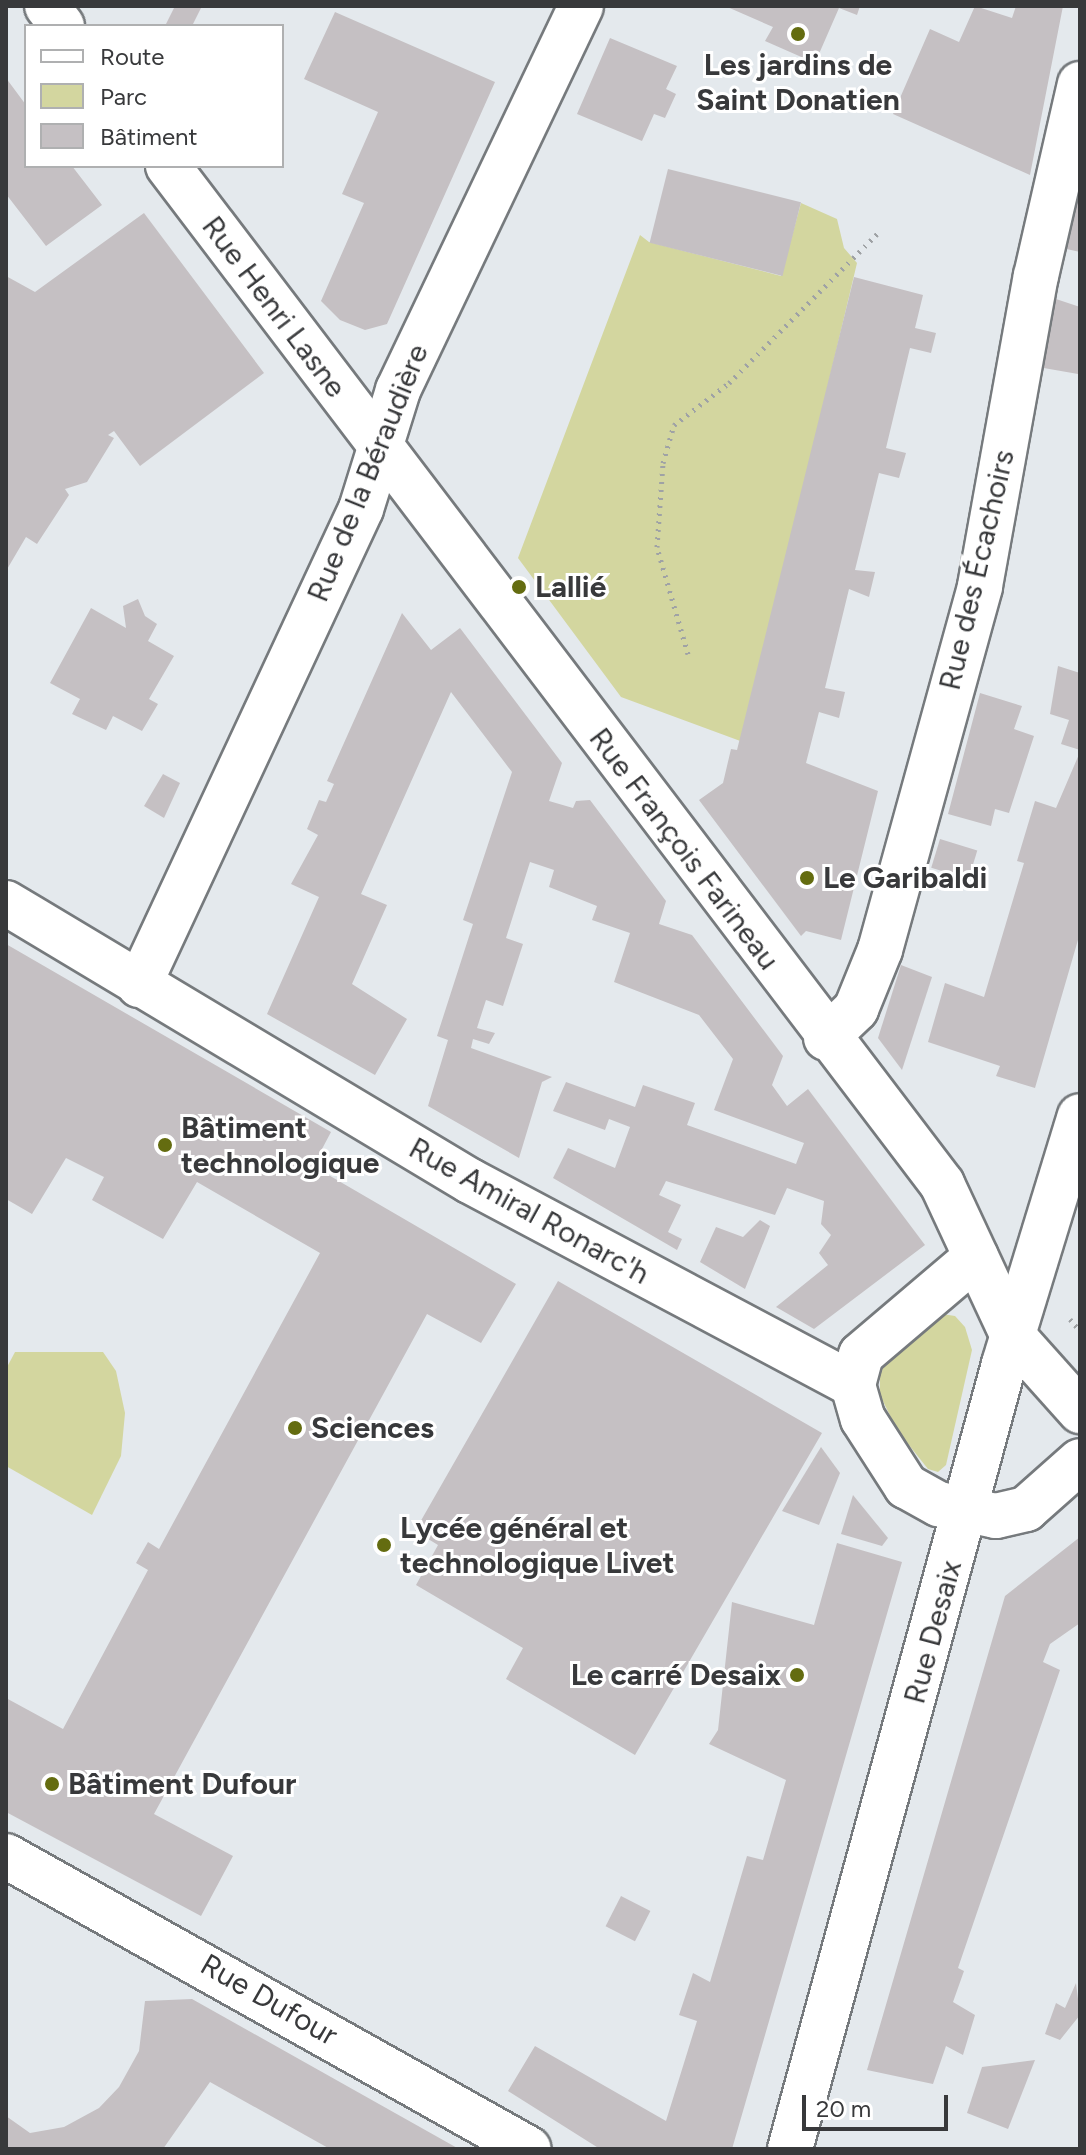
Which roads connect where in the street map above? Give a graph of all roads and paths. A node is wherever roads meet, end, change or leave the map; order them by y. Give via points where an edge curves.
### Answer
1 (47, 6) edge
2 (579, 7) edge
3 (60, 24) edge
4 (1080, 84) edge
5 (169, 168) edge
6 (878, 233) dead end
7 (379, 449) junction
8 (688, 654) dead end
9 (6, 903) edge
10 (139, 985) junction
11 (826, 1038) junction
12 (1080, 1116) edge
13 (976, 1257) junction
14 (1070, 1319) dead end
15 (1080, 1331) edge
16 (1013, 1336) junction
17 (853, 1385) junction
18 (1080, 1411) edge
19 (1080, 1461) edge
20 (964, 1510) junction
21 (6, 1856) edge
22 (529, 2149) edge
23 (790, 2149) edge

1 - 3 street
2 - 7 street, Rue de la Béraudière via 398,390
4 - 11 street, Rue des Écachoirs via 1036,276 980,586 880,950 856,1009
5 - 7 street, Rue Henri Lasne
6 - 8 path via 729,383 674,425 663,463 657,547
7 - 10 street, Rue de la Béraudière via 361,509
7 - 11 street, Rue François Farineau
9 - 10 street, Rue Amiral Ronarc'h
10 - 17 street, Rue Amiral Ronarc'h via 470,1181
11 - 13 street, Rue François Farineau via 942,1184
12 - 16 street, Rue Desaix
13 - 16 street, Rue François Farineau
13 - 17 street via 868,1346
14 - 15 path
16 - 18 street, Rue François Farineau
16 - 20 street, Rue Desaix
17 - 20 street via 863,1419 906,1486 939,1504
19 - 20 street via 1015,1514
20 - 23 street, Rue Desaix
21 - 22 street, Rue Dufour

